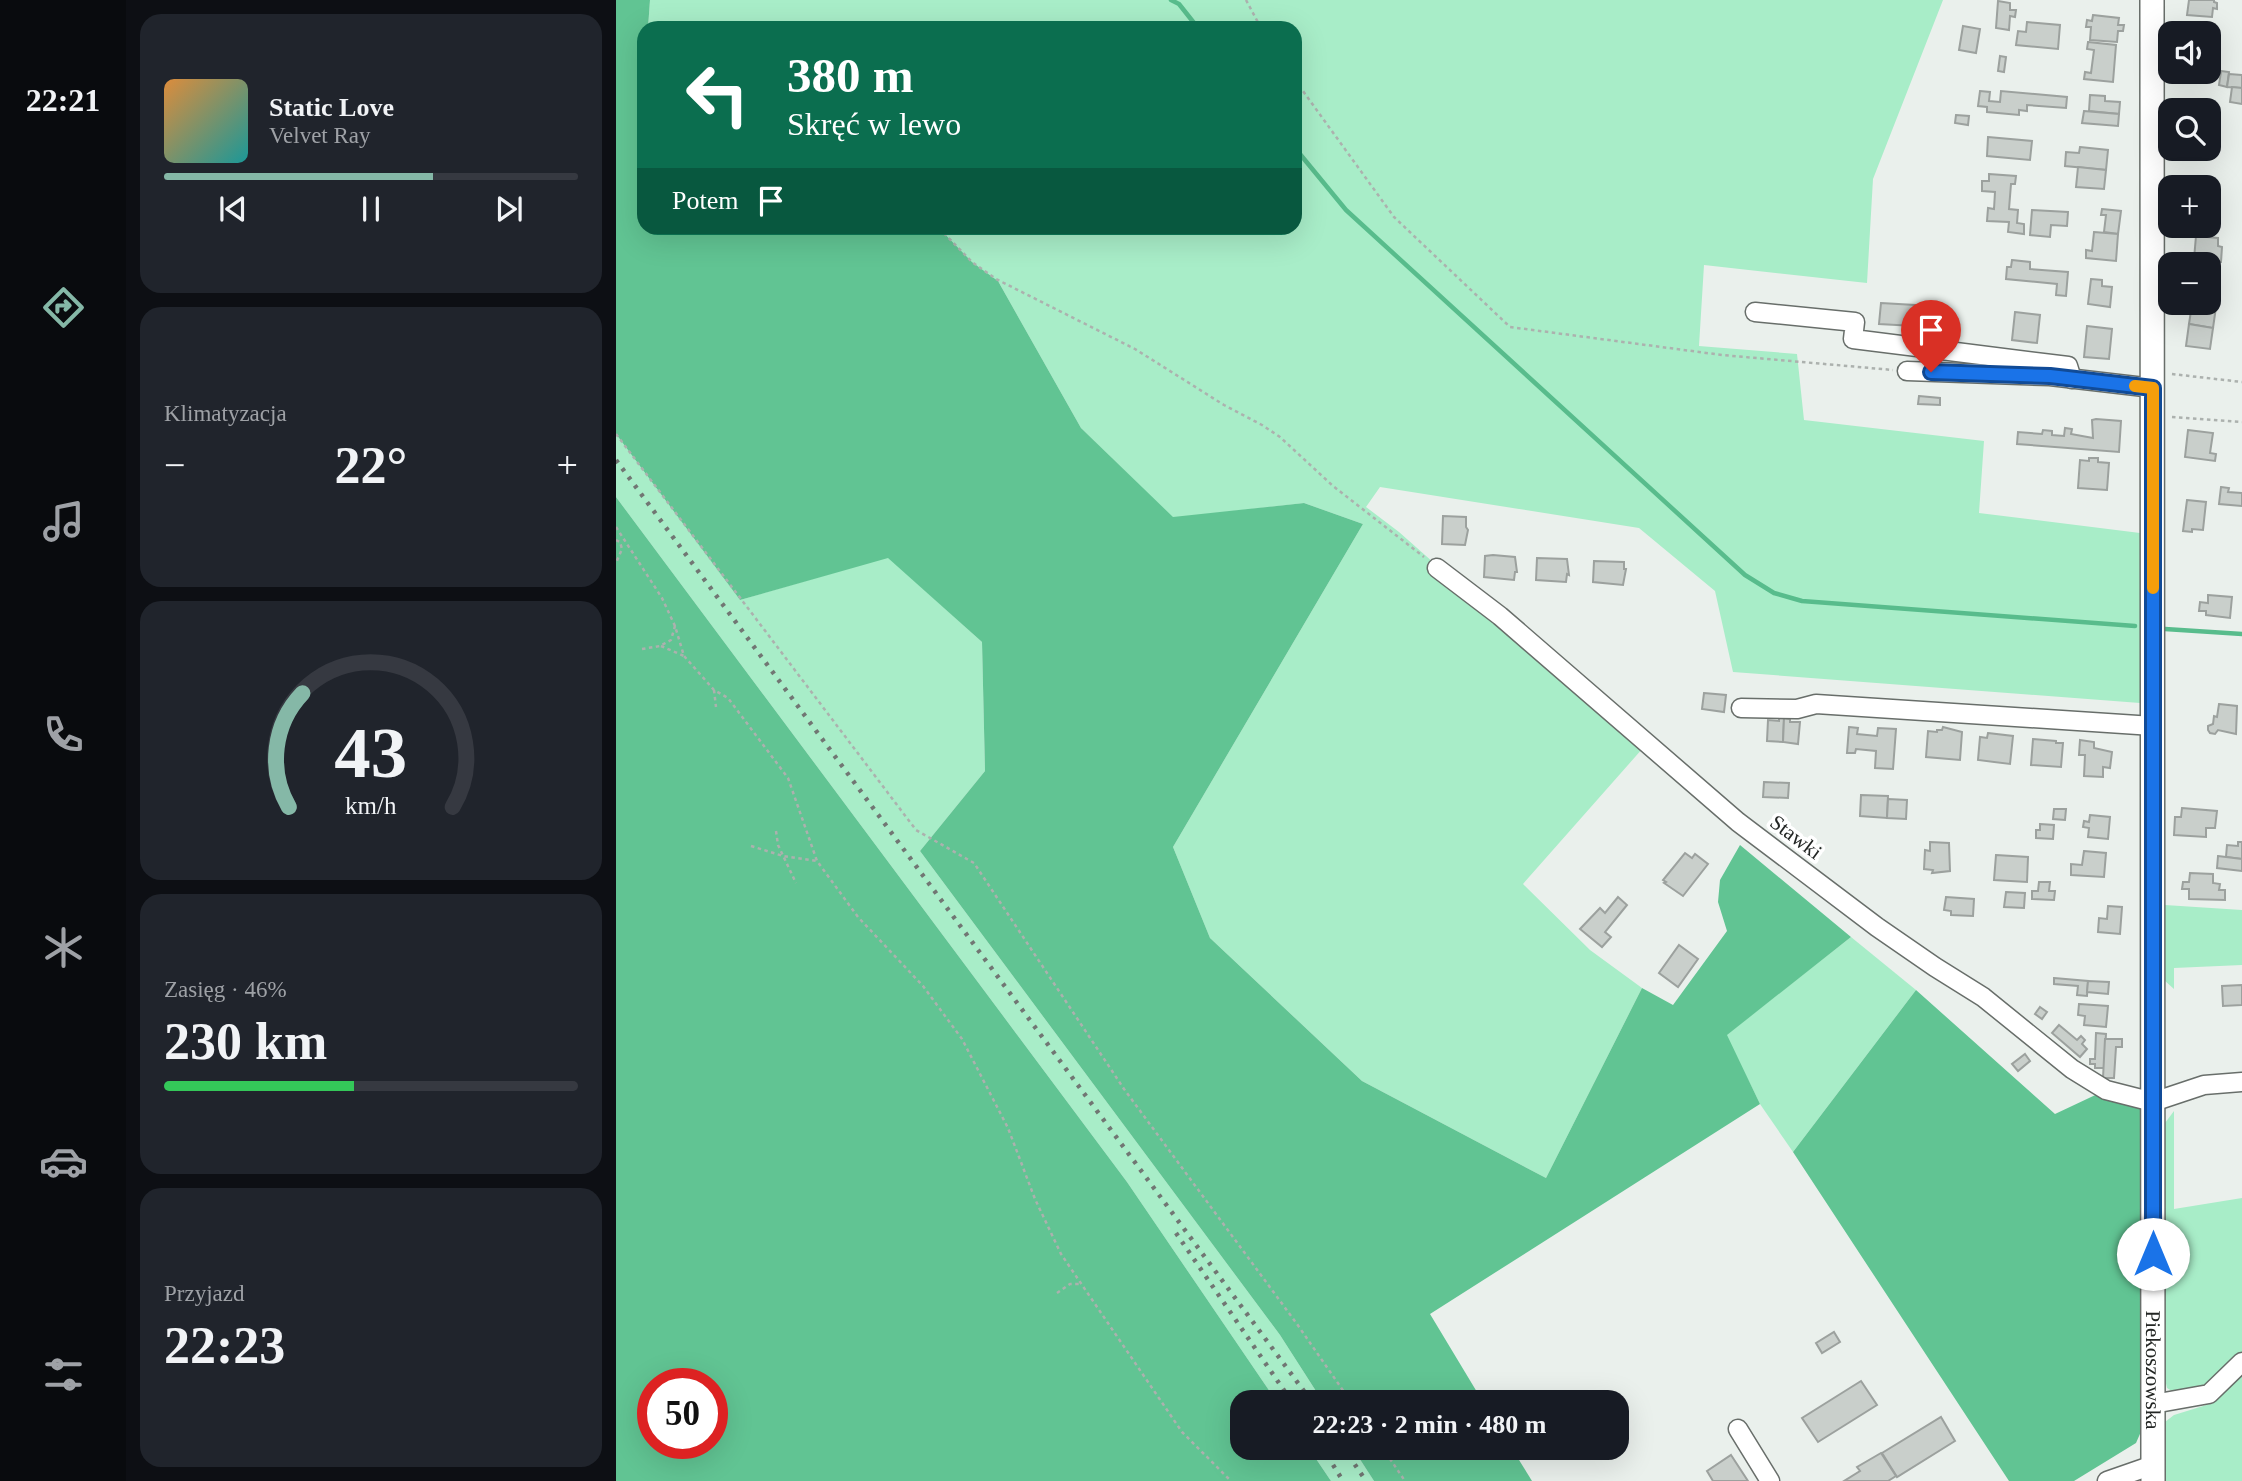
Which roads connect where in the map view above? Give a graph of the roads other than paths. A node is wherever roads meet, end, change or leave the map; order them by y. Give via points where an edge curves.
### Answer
1 (2152, 0) edge
2 (1755, 312) dead end
3 (1907, 371) road end
4 (2072, 379) junction
5 (2153, 380) junction
6 (1437, 568) road end
7 (1741, 708) dead end
8 (2153, 726) junction
9 (2242, 1082) edge
10 (2153, 1102) junction
11 (2242, 1362) edge
12 (2153, 1404) junction
13 (1738, 1429) dead end
14 (2153, 1473) edge
15 (1770, 1481) edge
16 (2107, 1481) edge

1 - 5 main road, Piekoszowska
2 - 4 street via 1855,322 1853,339 2068,366
3 - 4 street
4 - 5 street
5 - 8 main road, Piekoszowska
6 - 10 street, Stawki via 1500,616 1738,822 1877,927 1983,997 2072,1069 2106,1090
7 - 8 street via 1797,709 1816,704
8 - 10 main road, Piekoszowska
9 - 10 street via 2204,1085
10 - 12 main road, Piekoszowska
11 - 12 street via 2209,1394
12 - 14 main road, Piekoszowska
13 - 15 street
14 - 16 street

